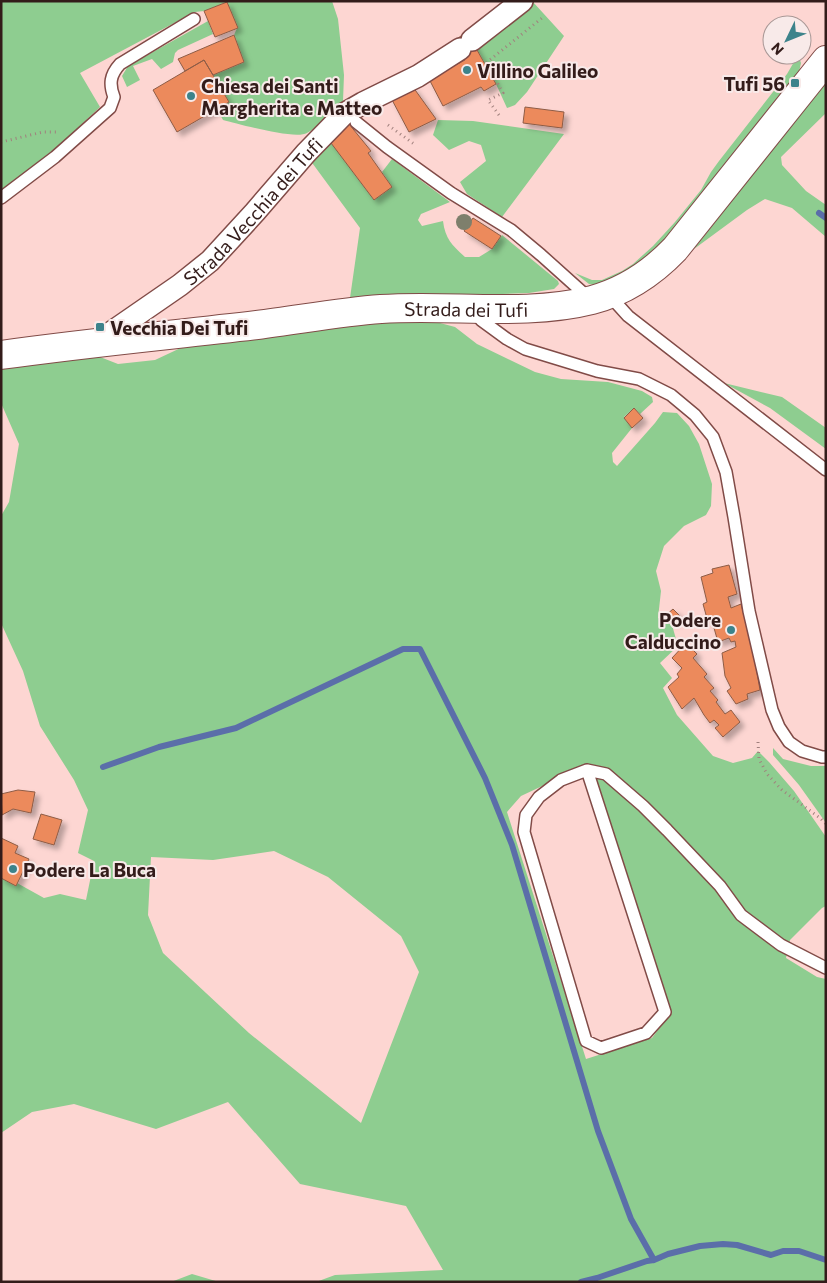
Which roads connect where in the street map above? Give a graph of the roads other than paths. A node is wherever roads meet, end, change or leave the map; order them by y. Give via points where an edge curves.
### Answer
1 (522, 1) edge
2 (194, 19) dead end
3 (826, 60) edge
4 (356, 122) dead end
5 (1, 198) edge
6 (600, 297) junction
7 (470, 308) junction
8 (95, 343) junction
9 (1, 355) edge
10 (826, 470) edge
11 (826, 757) edge
12 (587, 770) junction
13 (826, 968) edge

1 - 8 street, Strada Vecchia dei Tufi via 418,76 344,114 210,261
2 - 5 lane via 120,64 114,71 110,87 114,97 110,108 55,157
3 - 6 street, Strada dei Tufi via 667,258 629,285
4 - 6 lane via 451,193 511,230 554,266
6 - 7 street, Strada dei Tufi via 535,308
6 - 10 lane
7 - 8 street, Strada dei Tufi via 381,309
7 - 11 lane via 501,335 525,349 597,371 639,379 670,394 701,422 712,438 726,472 748,611 772,710 789,742 802,751
8 - 9 street, Strada dei Tufi
12 - 12 lane via 665,1012 646,1033 601,1048 586,1041 524,832 526,815 539,797 562,780
12 - 13 lane via 606,774 642,806 720,886 741,915 781,944

